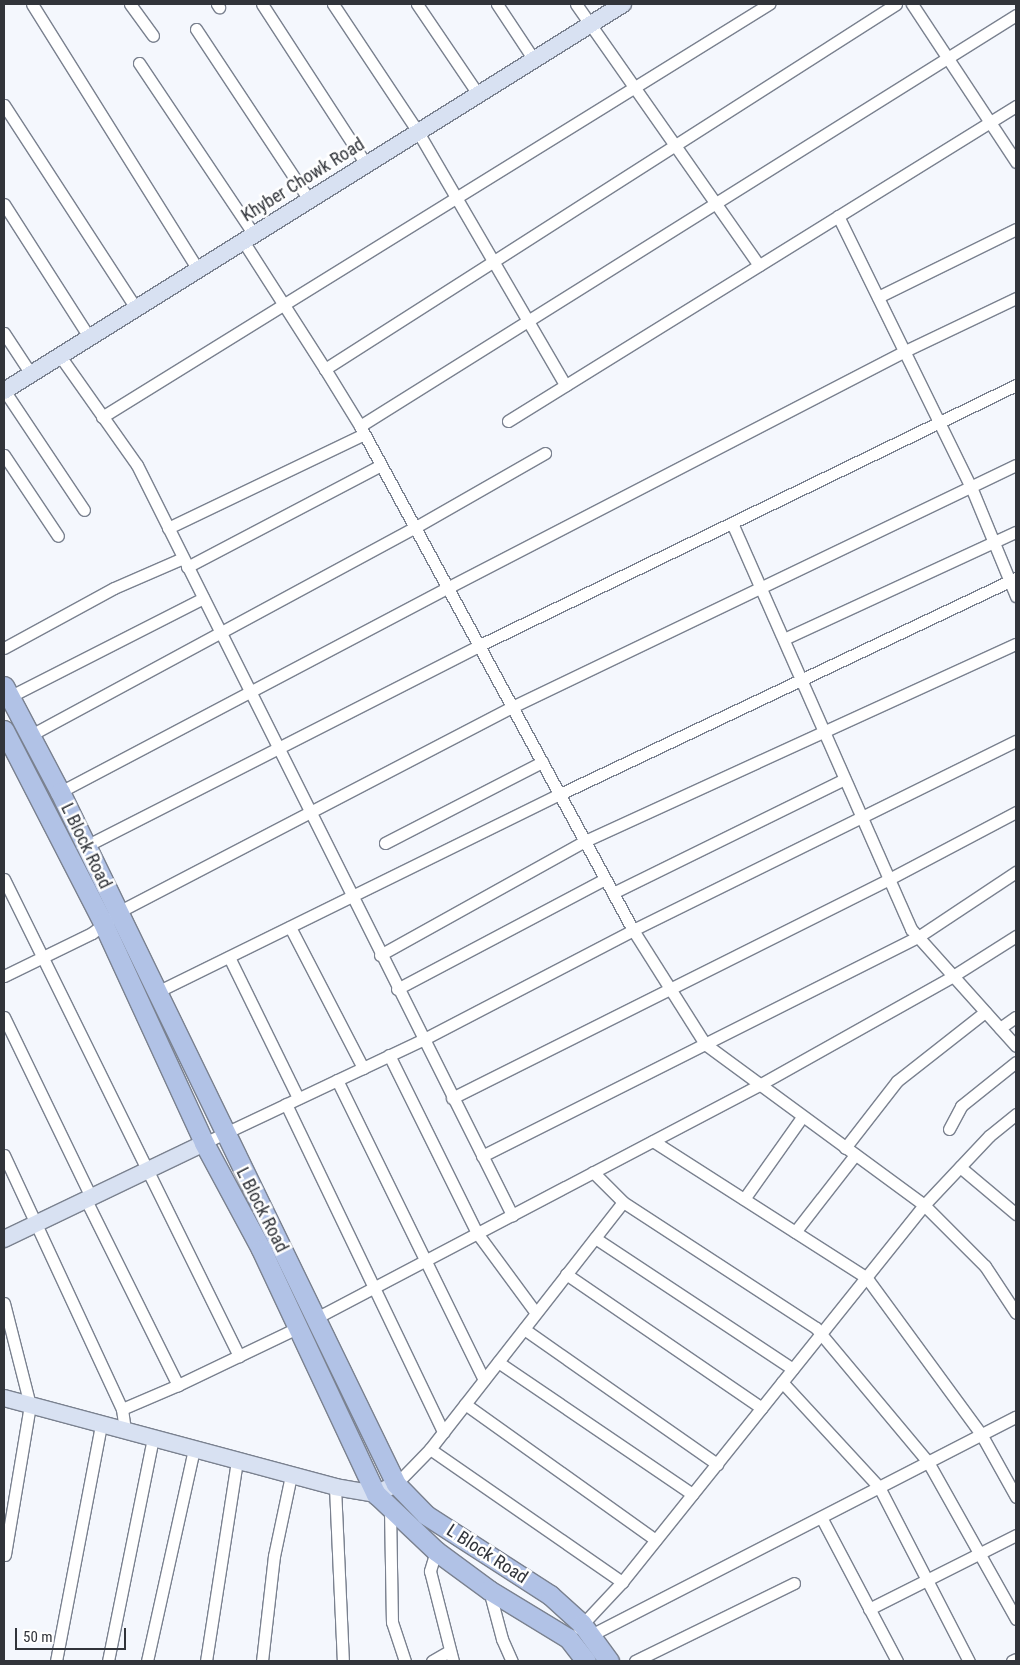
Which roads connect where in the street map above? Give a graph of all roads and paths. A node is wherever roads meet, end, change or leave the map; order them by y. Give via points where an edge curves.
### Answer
1 (32, 4) edge
2 (130, 4) edge
3 (262, 4) edge
4 (333, 4) edge
5 (417, 4) edge
6 (497, 4) edge
7 (576, 4) edge
8 (624, 4) edge
9 (769, 4) edge
10 (896, 4) edge
11 (912, 4) edge
12 (1016, 16) edge
13 (590, 25) junction
14 (196, 29) dead end
15 (153, 36) dead end
16 (948, 58) junction
17 (534, 60) junction
18 (139, 63) dead end
19 (634, 87) junction
20 (478, 94) junction
21 (4, 105) edge
22 (1016, 106) edge
23 (8, 122) edge
24 (990, 122) junction
25 (418, 132) junction
26 (673, 144) junction
27 (1016, 162) edge
28 (366, 164) junction
29 (456, 198) junction
30 (309, 200) junction
31 (714, 203) junction
32 (4, 204) edge
33 (838, 216) junction
34 (1016, 229) edge
35 (248, 238) junction
36 (492, 262) junction
37 (759, 265) junction
38 (198, 270) junction
39 (878, 297) junction
40 (1016, 298) edge
41 (284, 304) junction
42 (136, 308) junction
43 (526, 322) junction
44 (4, 333) edge
45 (89, 337) junction
46 (905, 351) junction
47 (60, 356) junction
48 (325, 369) junction
49 (31, 374) junction
50 (1016, 384) edge
51 (566, 385) junction
52 (4, 390) edge
53 (102, 417) junction
54 (508, 421) dead end
55 (940, 422) junction
56 (362, 430) junction
57 (546, 453) dead end
58 (4, 454) edge
59 (381, 465) junction
60 (1016, 465) edge
61 (971, 487) junction
62 (84, 510) dead end
63 (732, 522) junction
64 (168, 528) junction
65 (414, 528) junction
66 (1016, 532) edge
67 (58, 536) dead end
68 (994, 542) junction
69 (185, 563) junction
70 (1013, 579) edge
71 (447, 588) junction
72 (761, 588) junction
73 (1016, 596) edge
74 (203, 598) junction
75 (220, 633) junction
76 (784, 639) junction
77 (1016, 644) edge
78 (478, 646) junction
79 (4, 648) edge
80 (801, 680) junction
81 (7, 691) edge
82 (250, 692) junction
83 (512, 707) junction
84 (4, 730) edge
85 (824, 732) junction
86 (29, 736) junction
87 (1016, 741) edge
88 (278, 748) junction
89 (542, 762) junction
90 (845, 779) junction
91 (60, 792) junction
92 (560, 794) junction
93 (1016, 812) edge
94 (311, 813) junction
95 (862, 817) junction
96 (585, 841) junction
97 (385, 843) dead end
98 (86, 846) junction
99 (1016, 872) edge
100 (4, 878) edge
101 (605, 879) junction
102 (889, 879) junction
103 (613, 892) junction
104 (351, 897) junction
105 (110, 918) junction
106 (290, 927) junction
107 (633, 930) junction
108 (1016, 936) edge
109 (918, 937) junction
110 (380, 955) junction
111 (43, 956) junction
112 (229, 957) junction
113 (4, 976) edge
114 (953, 976) junction
115 (397, 989) junction
116 (669, 989) junction
117 (157, 992) junction
118 (985, 1012) junction
119 (4, 1017) edge
120 (1016, 1017) edge
121 (1000, 1028) junction
122 (422, 1040) junction
123 (705, 1044) junction
124 (1016, 1046) edge
125 (389, 1055) junction
126 (1016, 1062) edge
127 (363, 1068) junction
128 (337, 1080) junction
129 (759, 1085) junction
130 (298, 1098) junction
131 (452, 1098) junction
132 (286, 1104) junction
133 (1016, 1114) edge
134 (802, 1117) junction
135 (948, 1129) dead end
136 (224, 1133) junction
137 (653, 1141) junction
138 (204, 1143) junction
139 (845, 1148) junction
140 (4, 1155) edge
141 (855, 1155) junction
142 (482, 1156) junction
143 (960, 1167) junction
144 (148, 1170) junction
145 (594, 1172) junction
146 (88, 1198) junction
147 (744, 1199) junction
148 (622, 1202) junction
149 (924, 1205) junction
150 (1016, 1214) edge
151 (512, 1215) junction
152 (37, 1223) junction
153 (795, 1232) junction
154 (477, 1233) junction
155 (594, 1238) junction
156 (4, 1239) edge
157 (426, 1260) junction
158 (566, 1274) junction
159 (866, 1277) junction
160 (374, 1287) junction
161 (4, 1302) edge
162 (536, 1313) junction
163 (1016, 1313) edge
164 (316, 1318) junction
165 (297, 1328) junction
166 (524, 1329) junction
167 (820, 1334) junction
168 (238, 1356) junction
169 (498, 1362) junction
170 (793, 1369) junction
171 (484, 1380) junction
172 (782, 1382) junction
173 (178, 1385) junction
174 (4, 1398) edge
175 (465, 1404) junction
176 (30, 1405) junction
177 (762, 1408) junction
178 (122, 1409) junction
179 (1016, 1416) edge
180 (102, 1424) junction
181 (125, 1430) junction
182 (443, 1432) junction
183 (981, 1434) junction
184 (153, 1438) junction
185 (194, 1449) junction
186 (430, 1449) junction
187 (237, 1460) junction
188 (928, 1462) junction
189 (717, 1464) junction
190 (291, 1475) junction
191 (396, 1484) junction
192 (335, 1487) junction
193 (879, 1487) junction
194 (376, 1494) junction
195 (692, 1494) junction
196 (1016, 1497) edge
197 (390, 1509) junction
198 (821, 1517) junction
199 (1016, 1535) edge
200 (656, 1540) junction
201 (436, 1551) junction
202 (979, 1553) junction
203 (5, 1555) dead end
204 (926, 1579) junction
205 (622, 1582) junction
206 (794, 1583) dead end
207 (489, 1590) junction
208 (550, 1595) junction
209 (869, 1609) junction
210 (535, 1616) junction
211 (1016, 1619) edge
212 (586, 1629) junction
213 (568, 1638) junction
214 (451, 1656) edge
215 (1016, 1659) edge
216 (56, 1661) edge
217 (108, 1661) edge
218 (147, 1661) edge
219 (206, 1661) edge
220 (262, 1661) edge
221 (343, 1661) edge
222 (405, 1661) edge
223 (432, 1661) edge
224 (512, 1661) edge
225 (586, 1661) edge
226 (609, 1661) edge
227 (635, 1661) edge
228 (897, 1661) edge
229 (969, 1661) edge
230 (1012, 1661) edge

1 - 38 street
2 - 15 street
3 - 28 street
4 - 25 street
5 - 20 street
6 - 17 street
7 - 13 street
8 - 13 street, Khyber Chowk Road
9 - 19 street
10 - 26 street
11 - 16 street
12 - 16 street
13 - 17 street, Khyber Chowk Road
13 - 19 street
14 - 30 street
16 - 24 street
16 - 31 street
17 - 20 street, Khyber Chowk Road
18 - 35 street
19 - 26 street
19 - 29 street
20 - 25 street, Khyber Chowk Road
21 - 23 street
22 - 24 street
23 - 42 street
24 - 27 street
24 - 33 street
25 - 28 street, Khyber Chowk Road
25 - 29 street
26 - 31 street
26 - 36 street
28 - 30 street, Khyber Chowk Road
29 - 36 street
29 - 41 street
30 - 35 street, Khyber Chowk Road
31 - 37 street
31 - 43 street
32 - 45 street
33 - 37 street
33 - 39 street
34 - 39 street
35 - 38 street, Khyber Chowk Road
35 - 41 street
36 - 43 street
36 - 48 street
37 - 51 street
38 - 42 street, Khyber Chowk Road
39 - 46 street
40 - 46 street
41 - 48 street
41 - 53 street
42 - 45 street, Khyber Chowk Road
43 - 51 street
43 - 56 street
44 - 49 street
45 - 47 street, Khyber Chowk Road
46 - 55 street
46 - 71 street
47 - 49 street, Khyber Chowk Road
47 - 53 street
48 - 56 street
49 - 52 street, Khyber Chowk Road
50 - 55 street
51 - 54 street
52 - 62 street
53 - 64 street via 137,466
55 - 61 street
55 - 63 street
56 - 59 street
56 - 64 street
57 - 65 street
58 - 67 street
59 - 65 street
59 - 69 street
60 - 61 street
61 - 68 street
61 - 72 street
63 - 72 street
63 - 78 street
64 - 69 street
65 - 71 street
65 - 75 street
66 - 68 street
68 - 70 street
68 - 76 street
69 - 74 street
69 - 79 street via 114,588
70 - 73 street
70 - 80 street
71 - 78 street
71 - 82 street
72 - 76 street
72 - 83 street
74 - 75 street
74 - 81 street
75 - 82 street
75 - 86 street
76 - 80 street
77 - 85 street
78 - 83 street
78 - 88 street
80 - 85 street
80 - 92 street
81 - 86 main road, L Block Road
82 - 88 street
82 - 91 street
83 - 89 street
83 - 94 street
84 - 105 main road, L Block Road
85 - 90 street
85 - 96 street
86 - 91 main road, L Block Road
87 - 95 street
88 - 94 street
88 - 98 street
89 - 92 street
89 - 97 street
90 - 95 street
90 - 103 street
91 - 98 main road, L Block Road
92 - 96 street
92 - 104 street
93 - 102 street
94 - 104 street
94 - 105 street
95 - 102 street
95 - 107 street
96 - 101 street
96 - 110 street
98 - 105 main road, L Block Road
99 - 109 street
100 - 111 street
101 - 103 street
101 - 115 street
102 - 109 street via 911,929
102 - 116 street
103 - 107 street
104 - 106 street
104 - 110 street
105 - 111 street via 92,933
105 - 117 main road, L Block Road
105 - 138 main road, L Block Road
106 - 112 street
106 - 127 street
107 - 116 street
107 - 122 street
108 - 114 street
109 - 114 street
109 - 123 street
110 - 115 street
111 - 113 street
111 - 144 street
112 - 117 street
112 - 130 street
114 - 118 street
114 - 129 street
115 - 122 street
116 - 123 street
116 - 131 street
117 - 136 main road, L Block Road
118 - 121 street
118 - 139 street via 897,1081
119 - 146 street
120 - 121 street
121 - 124 street
122 - 125 street
122 - 131 street
123 - 129 street
123 - 142 street
125 - 127 street
125 - 154 street
126 - 135 street via 961,1106
127 - 128 street
128 - 130 street
128 - 157 street
129 - 134 street
129 - 137 street
130 - 132 street
131 - 142 street
132 - 136 street
132 - 160 street
133 - 143 street via 989,1136
134 - 139 street
134 - 147 street
136 - 138 street
136 - 164 main road, L Block Road
137 - 145 street
137 - 147 street
138 - 144 street
138 - 165 main road, L Block Road via 261,1249
139 - 141 street
140 - 152 street
141 - 149 street
141 - 153 street
142 - 151 street
143 - 149 street
143 - 150 street
144 - 146 street
144 - 168 street
145 - 148 street
145 - 151 street
146 - 152 street
146 - 173 street
147 - 153 street
148 - 155 street
148 - 167 street via 816,1328
149 - 159 street
149 - 163 street via 985,1266
151 - 154 street
152 - 156 street
152 - 178 street
153 - 159 street
154 - 157 street
154 - 162 street
155 - 158 street
155 - 170 street
157 - 160 street
157 - 171 street
158 - 162 street
158 - 177 street
159 - 167 street
159 - 183 street
160 - 164 street
160 - 182 street
161 - 176 street
162 - 166 street
164 - 191 main road, L Block Road
165 - 168 street
165 - 194 main road, L Block Road
166 - 169 street
166 - 189 street
167 - 170 street
167 - 188 street
168 - 173 street
169 - 171 street
169 - 195 street
170 - 172 street
171 - 175 street
172 - 177 street
172 - 193 street
173 - 178 street
174 - 176 street
175 - 182 street
175 - 200 street
176 - 180 street
176 - 203 street
177 - 189 street
178 - 181 street
179 - 183 street
180 - 181 street
180 - 216 street
181 - 184 street
182 - 186 street
183 - 188 street
183 - 196 street
184 - 185 street
184 - 217 street
185 - 187 street
185 - 218 street
186 - 191 street
186 - 205 street
187 - 190 street
187 - 219 street
188 - 193 street
188 - 202 street
189 - 195 street
190 - 192 street
190 - 220 street via 274,1556
191 - 194 street
191 - 208 main road, L Block Road via 426,1514
192 - 194 street
192 - 221 street
193 - 198 street
193 - 204 street
194 - 197 main road, L Block Road
195 - 200 street
197 - 201 main road, L Block Road
197 - 222 street via 392,1622
198 - 209 street
198 - 212 street
199 - 202 street
200 - 205 street
201 - 207 main road, L Block Road
201 - 214 street via 430,1571
202 - 204 street
202 - 211 street
204 - 209 street
204 - 229 street
205 - 212 street
206 - 227 street
207 - 210 main road, L Block Road
207 - 224 street via 502,1639
208 - 210 main road
208 - 212 main road, L Block Road
209 - 228 street
210 - 213 main road, L Block Road
212 - 213 street
212 - 226 main road, L Block Road
213 - 225 main road, L Block Road
214 - 223 street
215 - 230 street

